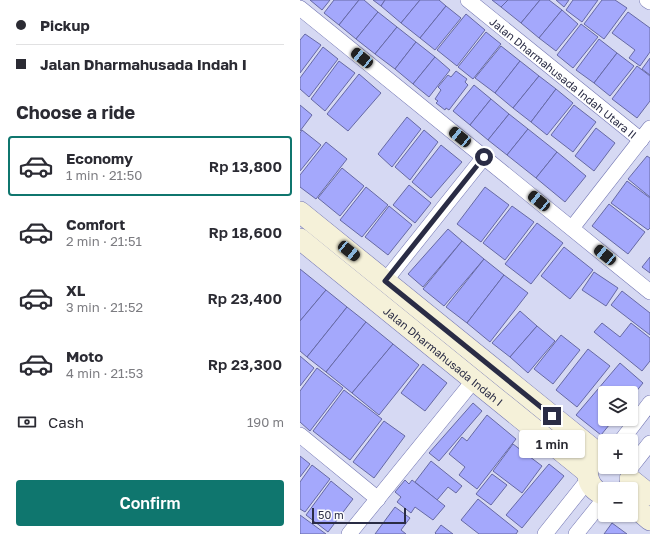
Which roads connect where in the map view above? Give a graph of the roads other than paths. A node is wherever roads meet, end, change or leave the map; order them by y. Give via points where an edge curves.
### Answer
1 (468, 0) edge
2 (647, 0) edge
3 (650, 2) edge
4 (300, 8) edge
5 (650, 128) edge
6 (641, 140) junction
7 (484, 157) junction
8 (300, 212) edge
9 (572, 228) junction
10 (300, 239) edge
11 (385, 281) junction
12 (650, 292) edge
13 (474, 380) junction
14 (650, 403) edge
15 (626, 434) edge
16 (300, 435) edge
17 (650, 443) edge
18 (598, 450) edge
19 (598, 455) edge
20 (638, 460) edge
21 (630, 474) edge
22 (588, 476) junction
23 (598, 493) edge
24 (650, 495) edge
25 (378, 498) junction
26 (598, 505) edge
27 (638, 510) edge
28 (650, 520) edge
29 (349, 534) edge
30 (545, 534) edge
31 (576, 534) edge

1 - 6 street, Jalan Dharmahusada Indah Utara II
2 - 3 street
4 - 7 street
5 - 6 street
6 - 9 street
7 - 9 street
7 - 11 street
8 - 11 main road, Jalan Dharmahusada Indah I
9 - 12 street
10 - 13 main road, Jalan Dharmahusada Indah I
11 - 18 main road, Jalan Dharmahusada Indah I
13 - 22 main road, Jalan Dharmahusada Indah I
13 - 25 street
14 - 15 street
16 - 25 street
17 - 20 street
19 - 22 main road via 589,464
21 - 24 main road
22 - 23 main road, Jalan Dharmahusada Indah I via 592,488
22 - 30 street
25 - 29 street
26 - 31 street
27 - 28 main road

